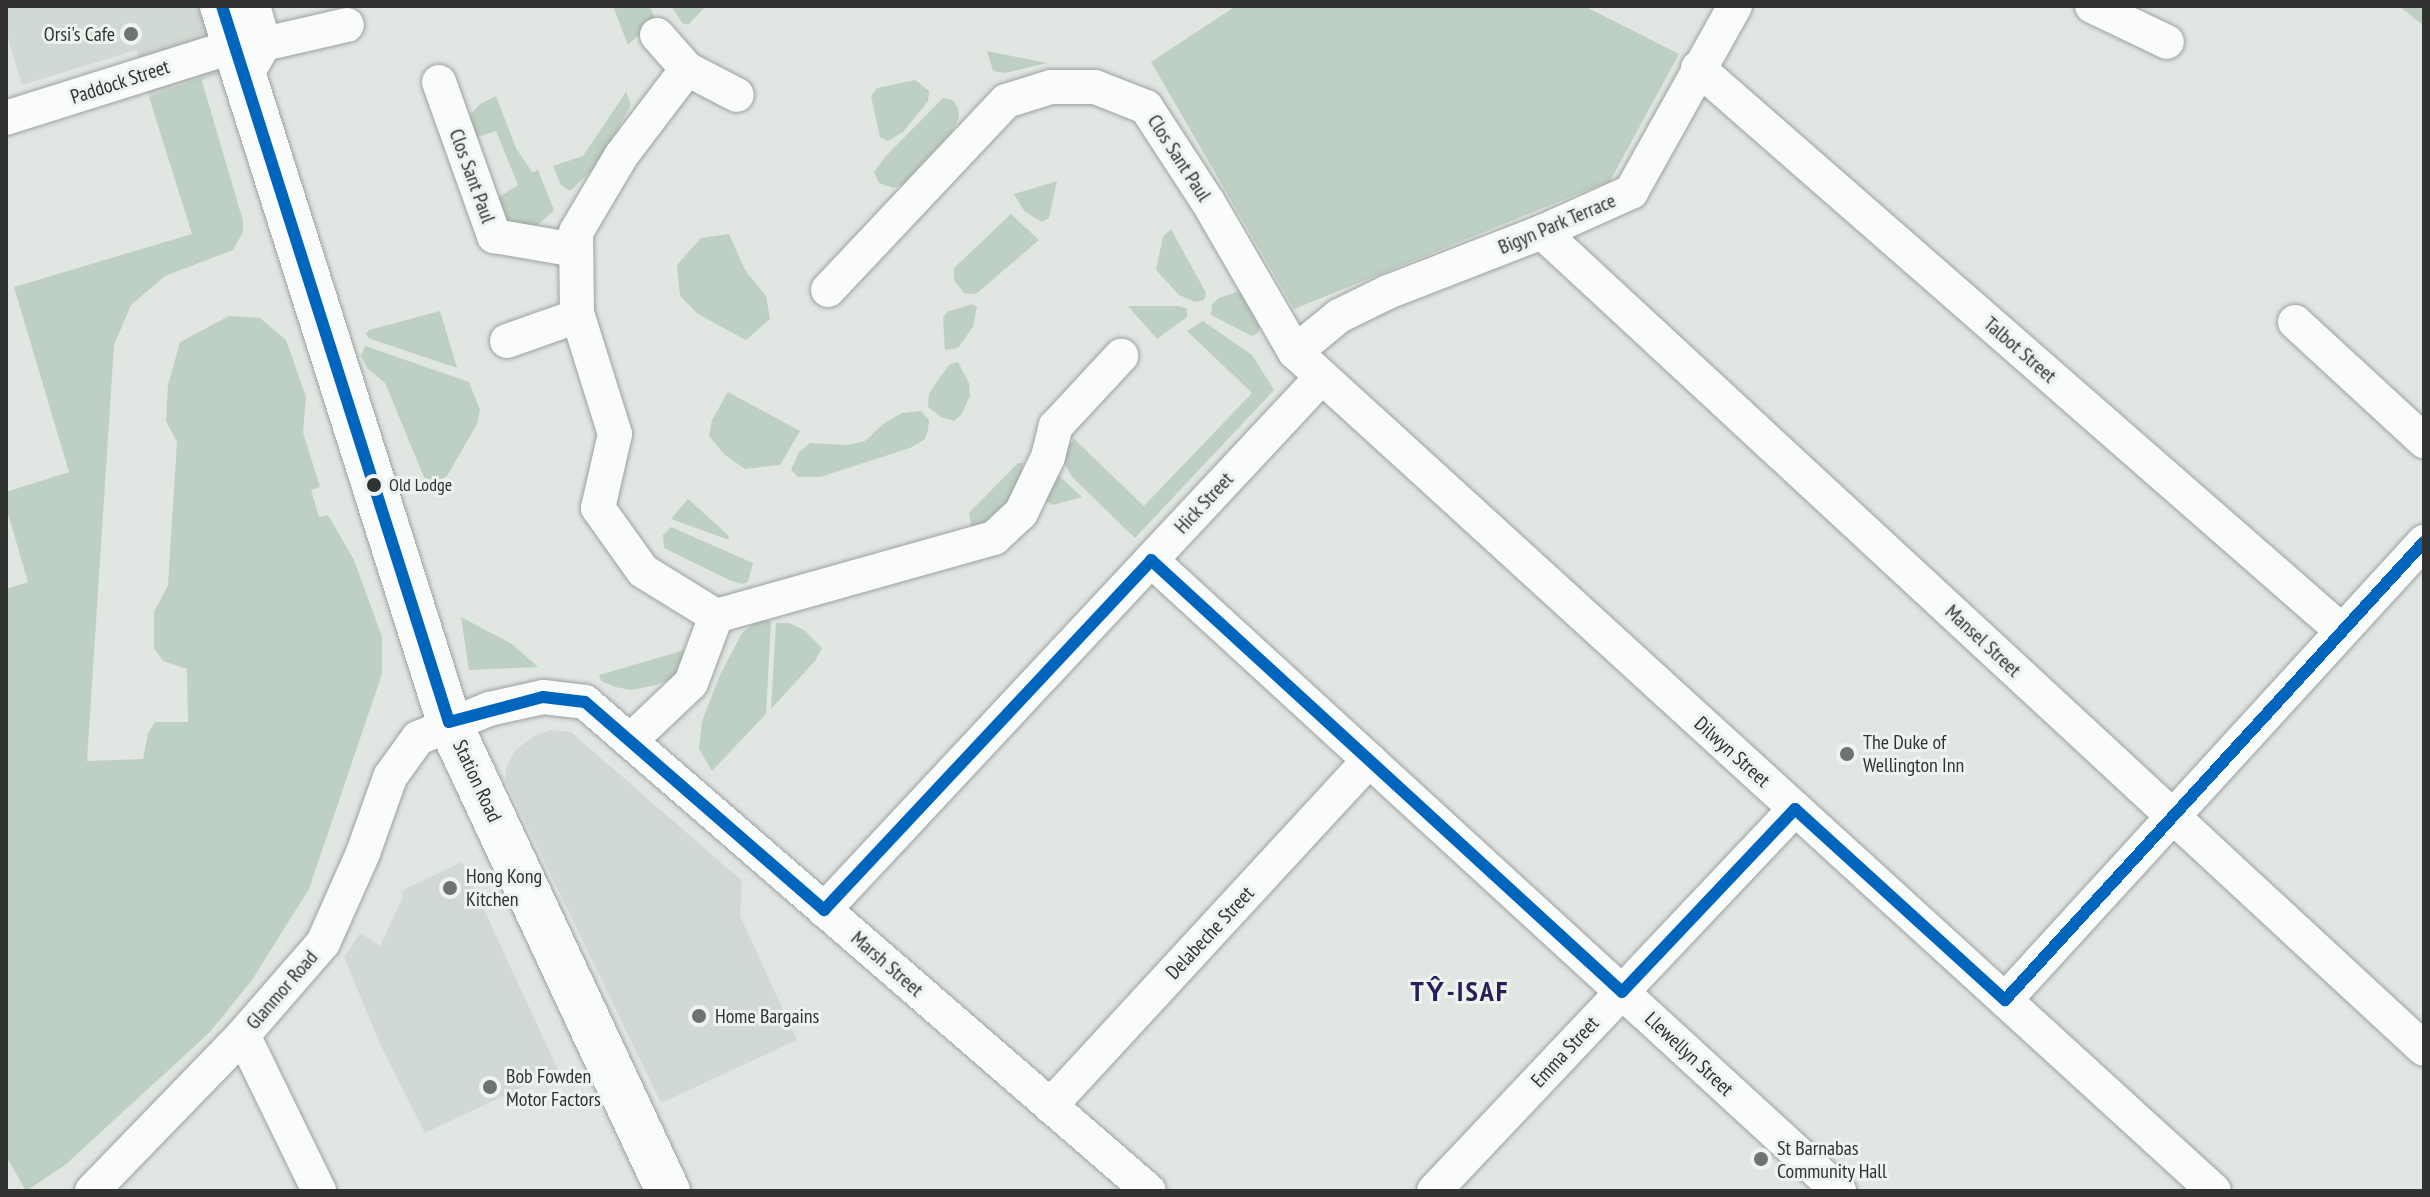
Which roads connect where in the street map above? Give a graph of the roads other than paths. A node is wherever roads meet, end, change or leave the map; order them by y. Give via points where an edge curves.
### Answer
1 (253, 6) edge
2 (1735, 6) edge
3 (2092, 6) edge
4 (347, 25) dead end
5 (657, 35) dead end
6 (2167, 42) dead end
7 (242, 44) edge
8 (1698, 68) junction
9 (687, 69) junction
10 (439, 82) dead end
11 (737, 95) dead end
12 (6, 118) edge
13 (1542, 232) junction
14 (576, 250) junction
15 (828, 290) dead end
16 (578, 316) junction
17 (2295, 322) dead end
18 (507, 341) dead end
19 (1295, 352) junction
20 (1121, 356) dead end
21 (1321, 378) junction
22 (2424, 441) edge
23 (2424, 542) edge
24 (1151, 560) junction
25 (716, 616) junction
26 (2342, 631) junction
27 (449, 722) junction
28 (630, 741) junction
29 (1369, 760) junction
30 (1795, 809) junction
31 (2173, 817) junction
32 (824, 910) junction
33 (1622, 992) junction
34 (2005, 1000) junction
35 (243, 1035) junction
36 (2424, 1049) edge
37 (1050, 1106) junction
38 (92, 1191) edge
39 (319, 1191) edge
40 (668, 1191) edge
41 (1149, 1191) edge
42 (1434, 1191) edge
43 (1839, 1191) edge
44 (2214, 1191) edge

1 - 7 street, Station Road
2 - 8 street, Bigyn Park Terrace
3 - 6 street
4 - 7 street, Paddock Street
5 - 9 street
7 - 12 street, Paddock Street
7 - 27 main road, Station Road
8 - 13 street, Bigyn Park Terrace via 1631,192
8 - 26 street, Talbot Street
9 - 11 street
9 - 14 street via 621,156 576,232
10 - 14 street, Clos Sant Paul via 494,236
13 - 19 street, Bigyn Park Terrace via 1388,292 1339,316
13 - 31 street, Mansel Street
14 - 16 street
15 - 19 street, Clos Sant Paul via 1006,101 1051,87 1095,87 1146,107
16 - 18 street
16 - 25 street via 615,434 598,508 643,571
17 - 22 street
19 - 21 street, Clos Sant Paul
20 - 25 street via 1056,426 1048,457 1021,513 994,538
21 - 24 street, Hick Street
21 - 30 street, Dilwyn Street
23 - 26 street
24 - 29 street, Llewellyn Street
24 - 32 street, Hick Street
25 - 28 street via 691,683
26 - 31 street
27 - 28 street, Marsh Street via 543,697 585,702
27 - 35 street, Glanmor Road via 418,738 390,777 323,943
27 - 40 main road, Station Road
28 - 32 street, Marsh Street
29 - 33 street, Llewellyn Street
29 - 37 street, Delabeche Street
30 - 33 street, Emma Street
30 - 34 street, Dilwyn Street
31 - 34 street
31 - 36 street, Mansel Street
32 - 37 street, Marsh Street
33 - 42 street, Emma Street
33 - 43 street, Llewellyn Street
34 - 44 street, Dilwyn Street
35 - 38 street, Glanmor Road
35 - 39 street
37 - 41 street, Marsh Street

